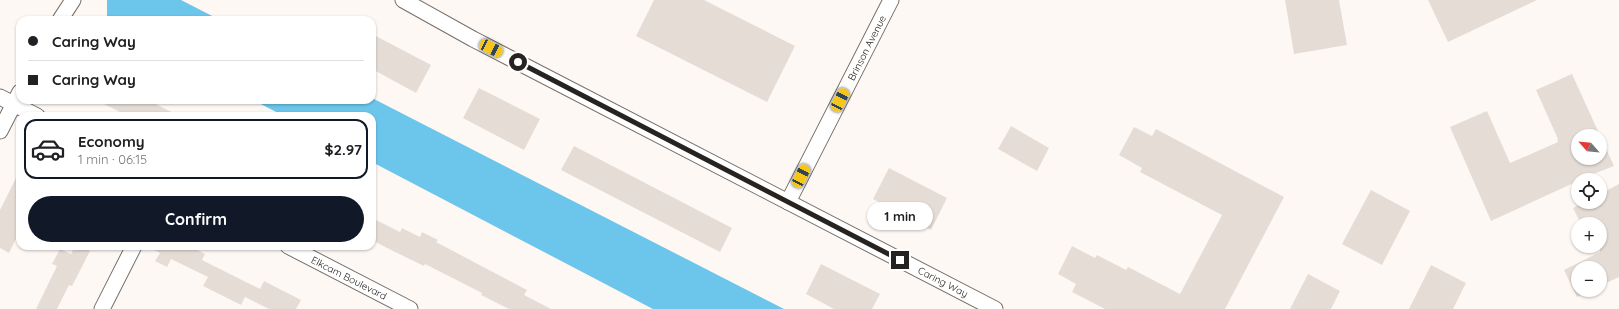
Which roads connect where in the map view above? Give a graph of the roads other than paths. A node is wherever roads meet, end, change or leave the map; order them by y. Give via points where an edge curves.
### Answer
1 (73, 0) edge
2 (403, 0) edge
3 (891, 0) edge
4 (63, 16) edge
5 (0, 97) edge
6 (16, 98) edge
7 (16, 100) edge
8 (24, 104) edge
9 (33, 112) edge
10 (0, 130) edge
11 (788, 202) junction
12 (132, 250) edge
13 (296, 250) edge
14 (102, 309) edge
15 (410, 309) edge
16 (995, 309) edge

1 - 4 street
2 - 11 street, Caring Way via 473,39
3 - 11 street, Brinson Avenue
5 - 6 street
7 - 10 street
8 - 9 street
11 - 16 street, Caring Way
12 - 14 street
13 - 15 street, Elkcam Boulevard

